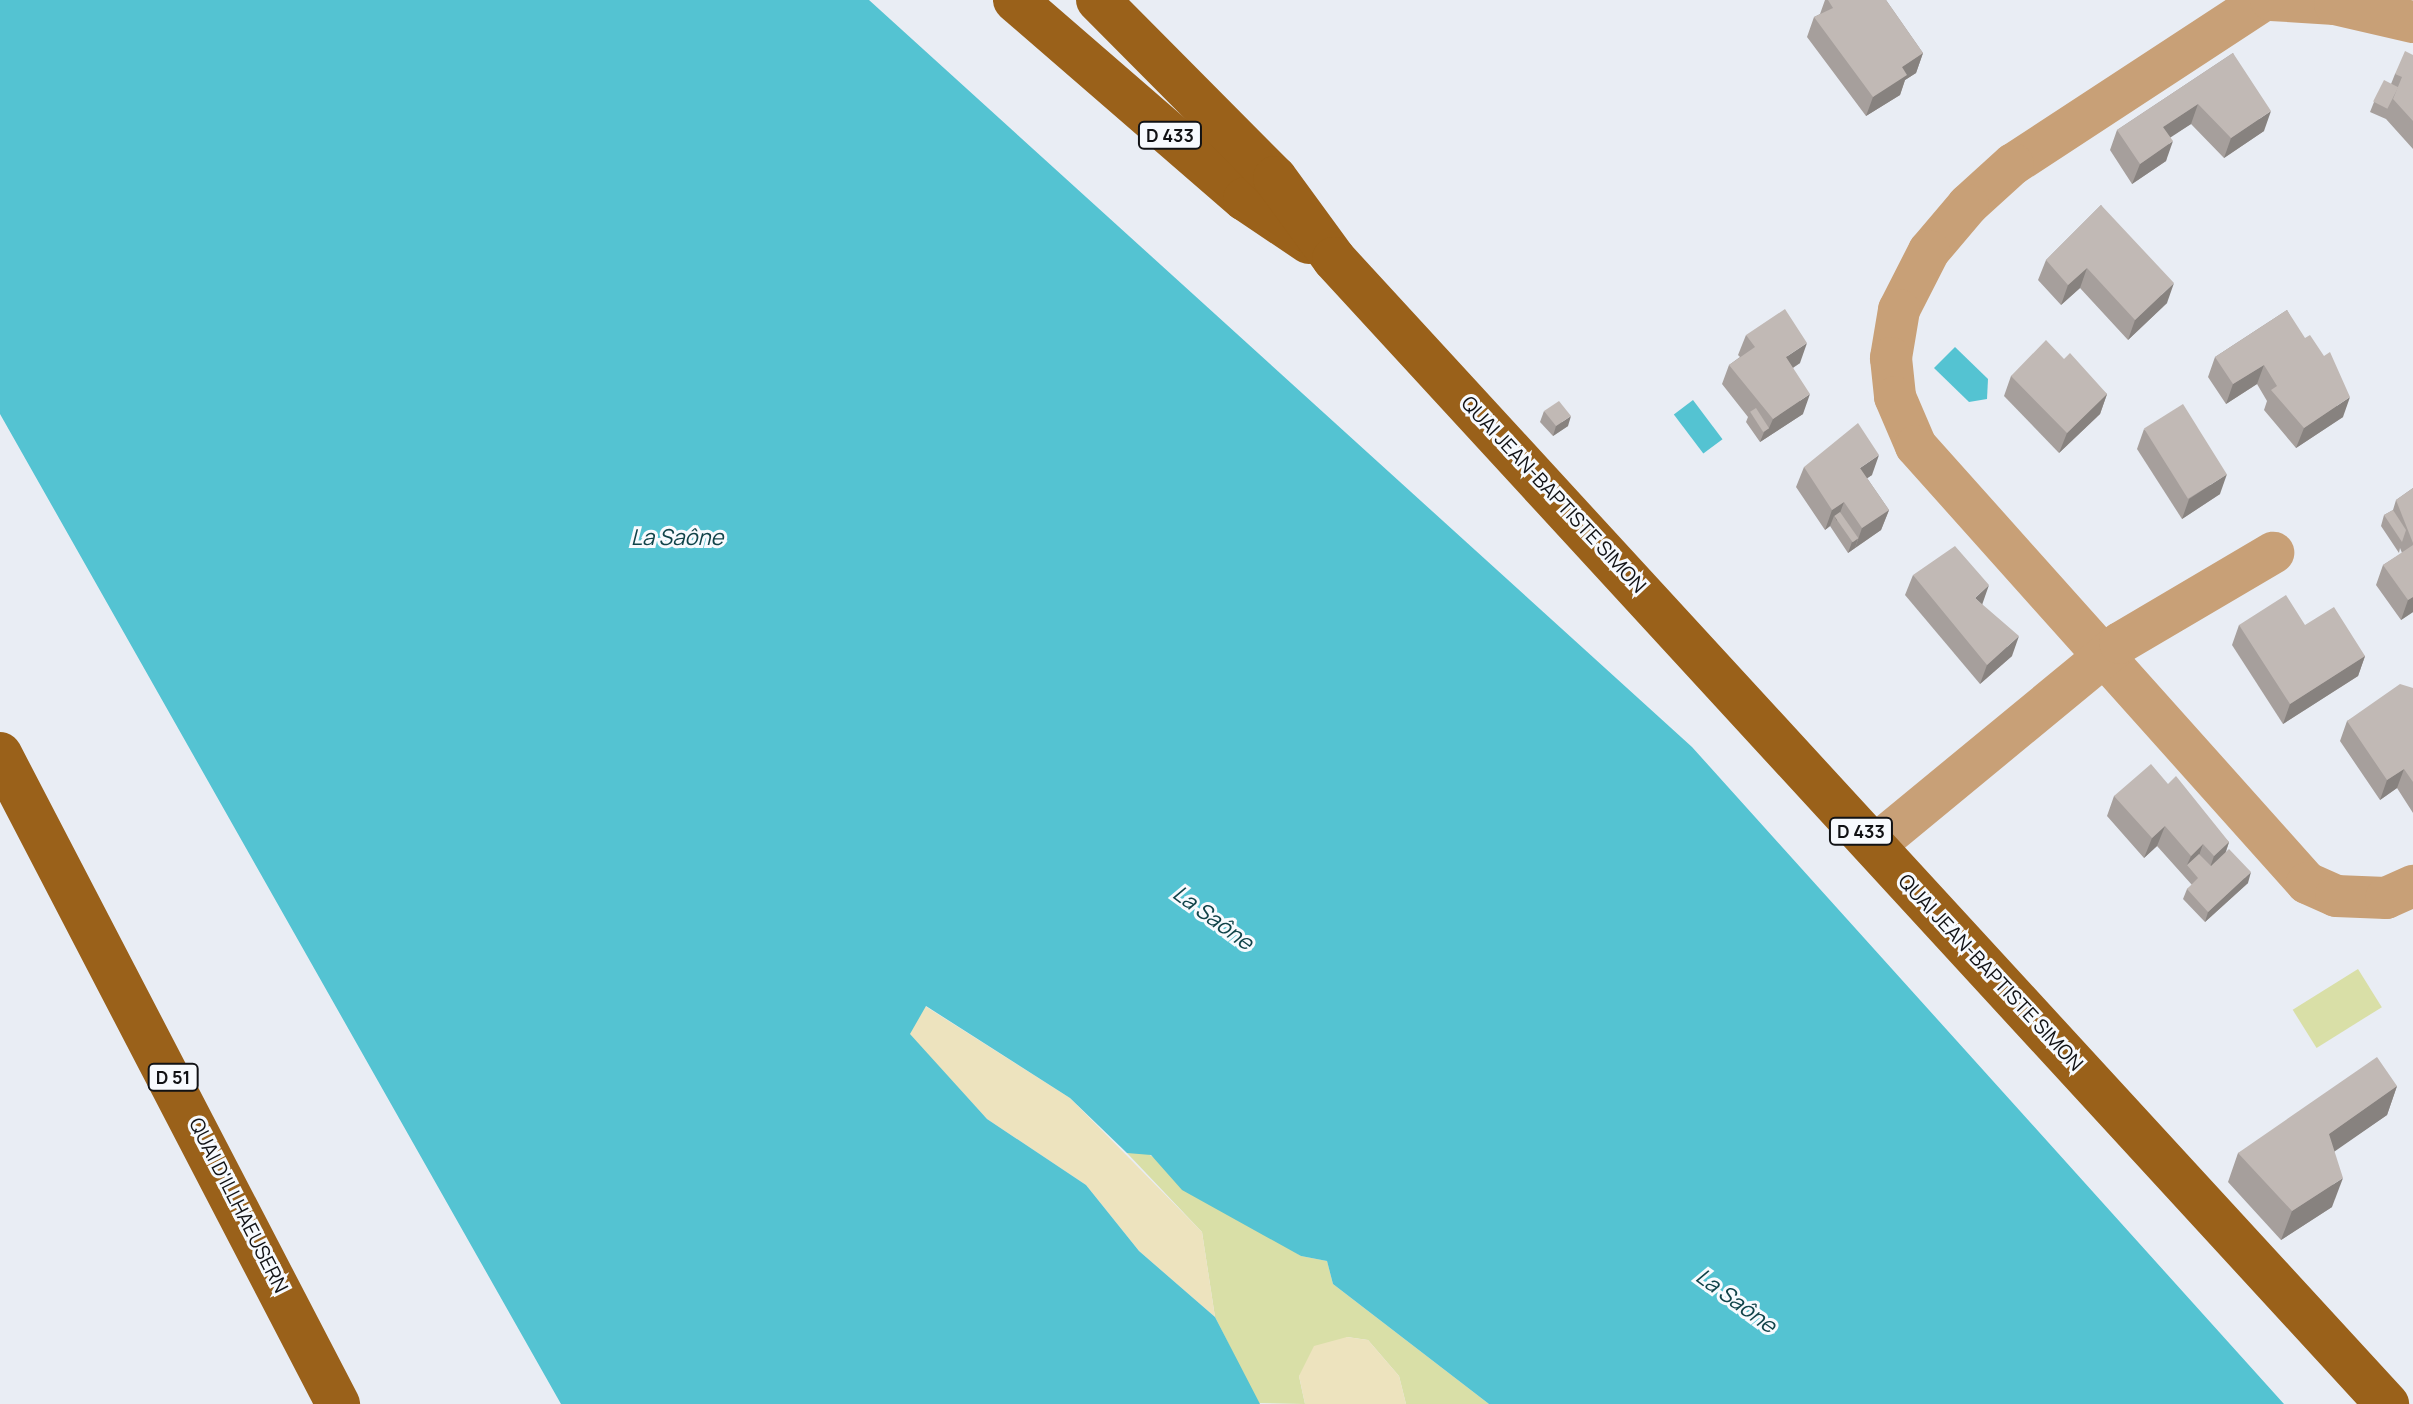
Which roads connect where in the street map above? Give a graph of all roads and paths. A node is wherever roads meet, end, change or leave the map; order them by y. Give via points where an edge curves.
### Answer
1 (1098, 0) edge
2 (2264, 0) edge
3 (2271, 0) edge
4 (1036, 7) edge
5 (2413, 22) edge
6 (1334, 259) junction
7 (2273, 553) dead end
8 (2104, 655) junction
9 (0, 754) edge
10 (1874, 846) junction
11 (2413, 886) edge
12 (2413, 1400) edge
13 (338, 1404) edge
14 (2387, 1404) edge
15 (2408, 1404) edge

1 - 6 main road, QUAI JEAN-BAPTISTE SIMON / D 433 via 1275,178
2 - 8 street via 2013,164 1929,251 1899,310 1891,358 1895,397 1916,446
3 - 5 street via 2348,6
4 - 6 main road, QUAI JEAN-BAPTISTE SIMON / D 433 via 1245,199
6 - 10 main road, QUAI JEAN-BAPTISTE SIMON / D 433
7 - 8 street
8 - 10 street
8 - 11 street via 2307,883 2336,896 2386,898
9 - 13 main road, QUAI D'ILLHAEUSERN / D 51
10 - 14 main road, QUAI JEAN-BAPTISTE SIMON / D 433
12 - 15 street

